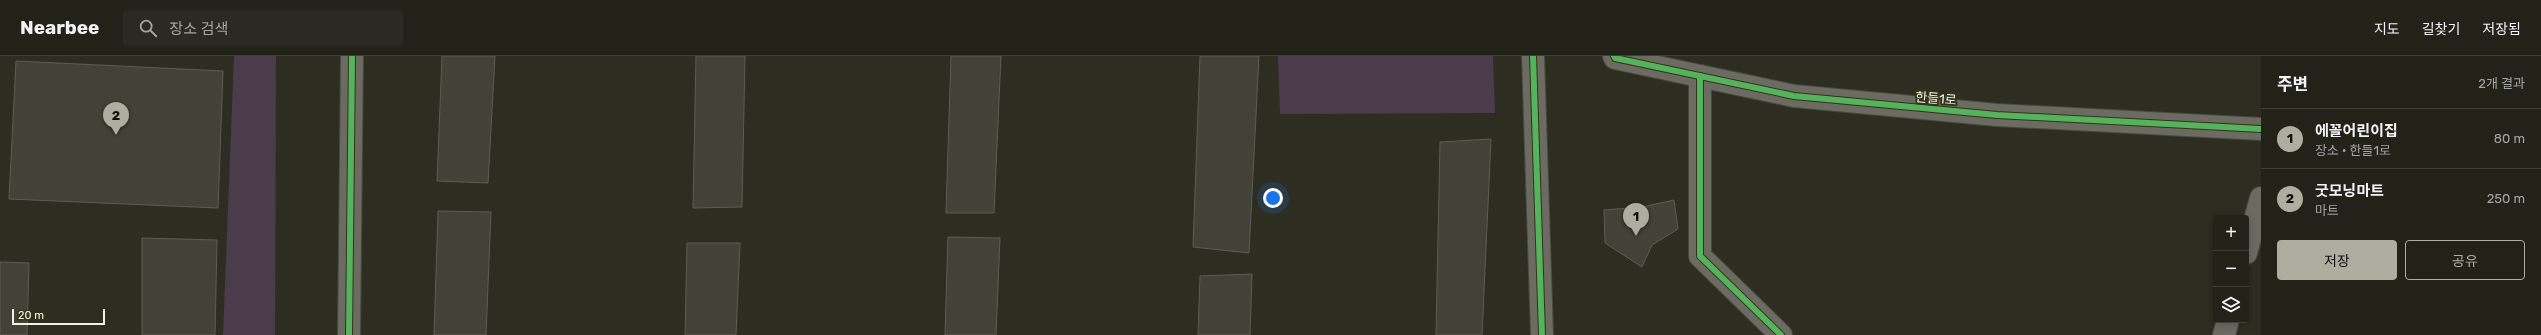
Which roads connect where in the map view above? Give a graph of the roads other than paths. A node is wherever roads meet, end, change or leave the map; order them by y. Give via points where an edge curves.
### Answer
1 (352, 56) edge
2 (1533, 56) edge
3 (1614, 56) edge
4 (1700, 76) junction
5 (2261, 129) edge
6 (2261, 198) edge
7 (2247, 251) edge
8 (2227, 323) edge
9 (349, 335) edge
10 (1542, 335) edge
11 (1781, 335) edge
12 (2224, 335) edge

1 - 9 street
2 - 10 street
3 - 4 street, 한들1로
4 - 5 street, 한들1로 via 1794,96 1997,115
4 - 11 street via 1700,256
6 - 7 street
8 - 12 street

